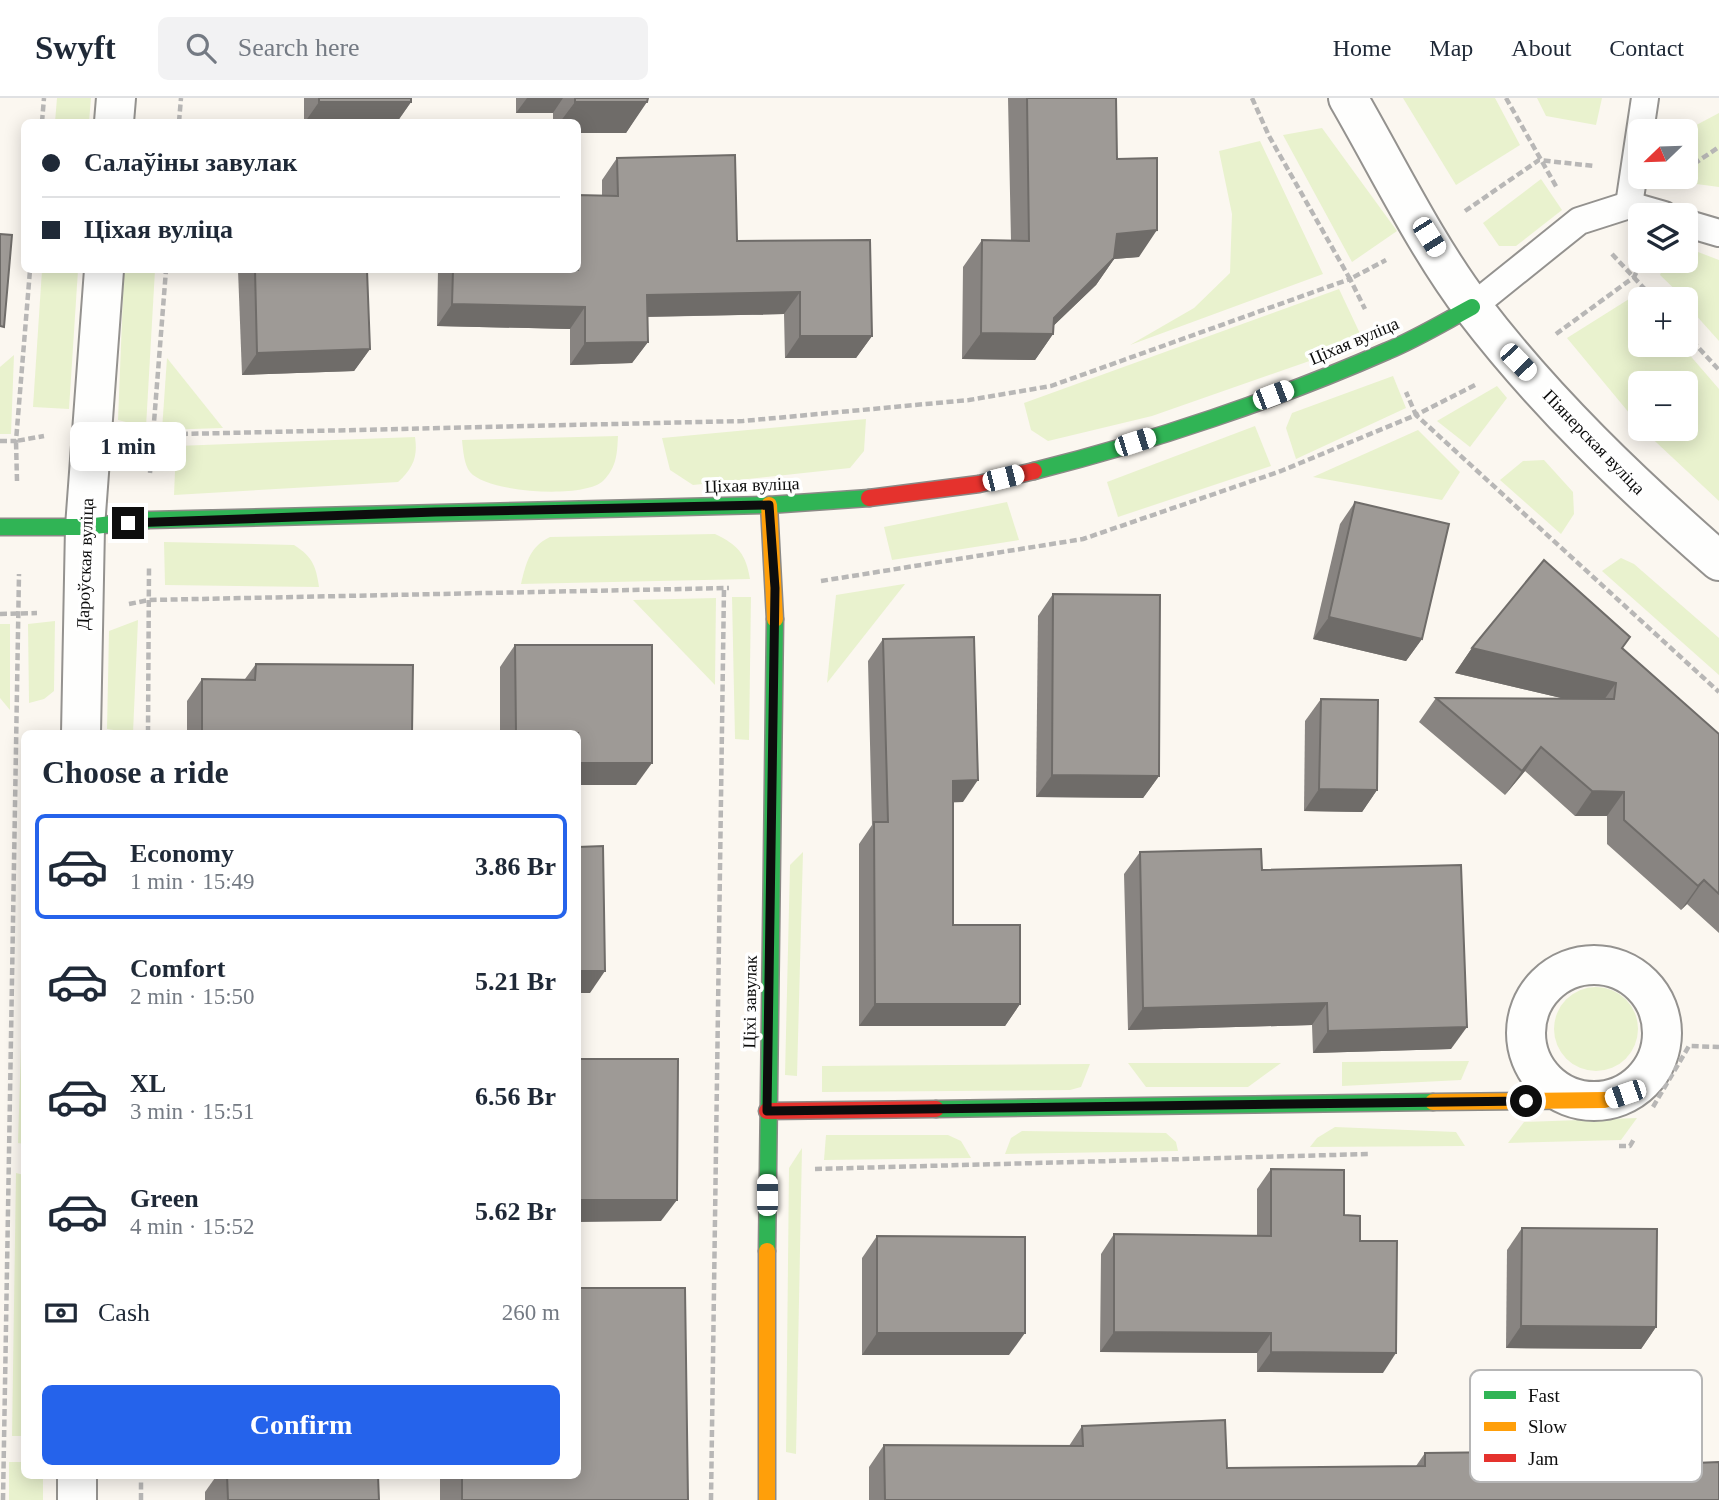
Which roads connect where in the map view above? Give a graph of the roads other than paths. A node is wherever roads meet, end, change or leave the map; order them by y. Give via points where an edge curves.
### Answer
1 (116, 98) edge
2 (1348, 98) edge
3 (1645, 98) edge
4 (114, 119) edge
5 (1629, 203) edge
6 (1628, 205) edge
7 (1698, 227) edge
8 (1719, 233) edge
9 (104, 273) edge
10 (1472, 307) junction
11 (769, 505) junction
12 (0, 527) edge
13 (85, 527) junction
14 (1719, 561) edge
15 (81, 730) edge
16 (1605, 1100) dead end
17 (767, 1111) junction
18 (77, 1479) edge
19 (77, 1500) edge
20 (766, 1500) edge

1 - 4 street
2 - 10 street, Піянерская вуліца
3 - 5 lane
6 - 10 lane via 1579,221
7 - 8 lane
9 - 13 street, Дароўская вуліца
10 - 11 street, Ціхая вуліца via 1388,351 1227,412 1090,457 890,498
10 - 14 street, Піянерская вуліца via 1634,486
11 - 13 street, Ціхая вуліца via 149,520
11 - 17 street, Ціхі завулак via 775,588
12 - 13 street, Ціхая вуліца
13 - 15 street, Дароўская вуліца
16 - 17 street
17 - 20 street, Ціхі завулак
18 - 19 street

